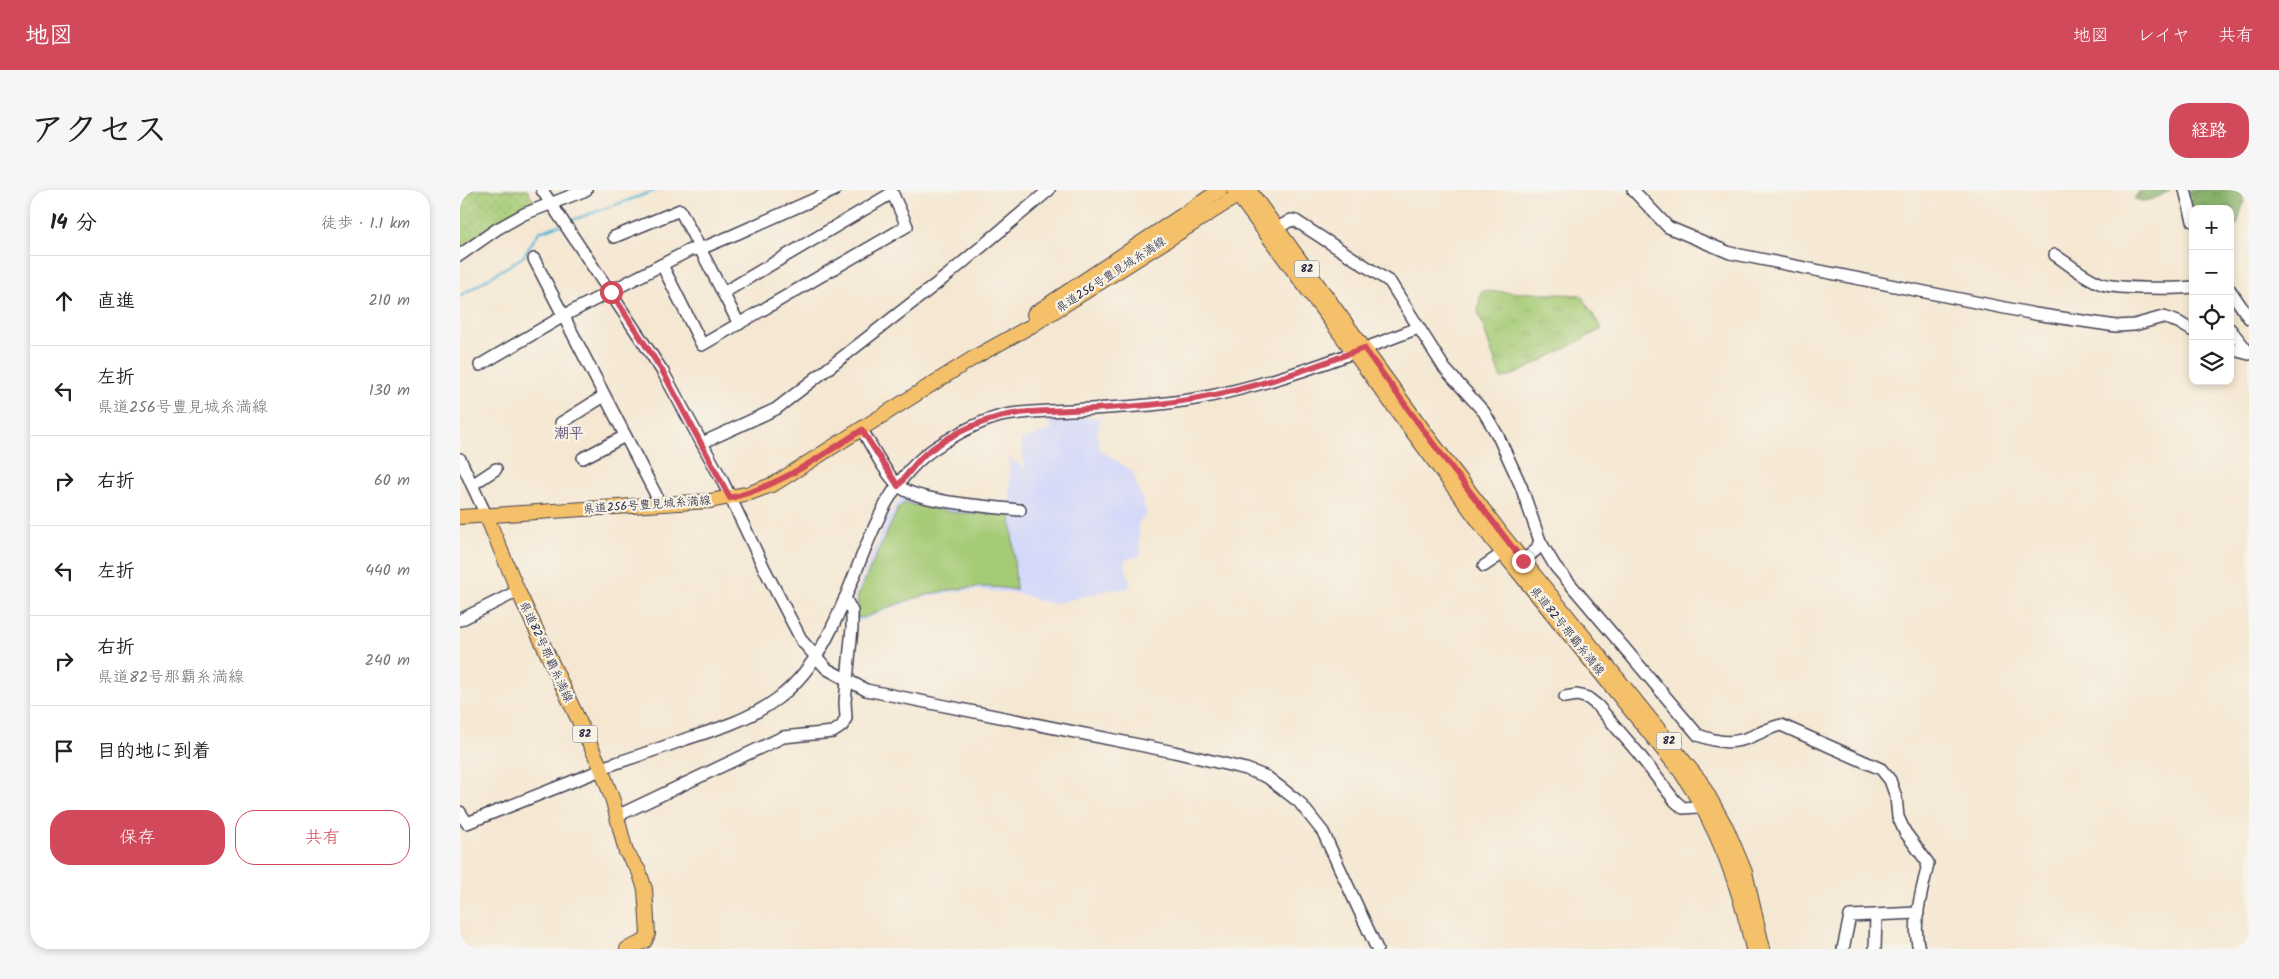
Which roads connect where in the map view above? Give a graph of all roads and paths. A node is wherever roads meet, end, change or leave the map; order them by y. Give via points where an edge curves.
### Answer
1 (542, 190) edge
2 (586, 190) edge
3 (835, 190) edge
4 (1049, 190) edge
5 (1220, 190) edge
6 (1633, 190) edge
7 (2185, 190) edge
8 (1242, 191) edge
9 (891, 192) edge
10 (552, 204) junction
11 (2189, 206) edge
12 (1272, 231) junction
13 (614, 237) dead end
14 (700, 249) junction
15 (460, 254) edge
16 (2055, 255) dead end
17 (534, 259) dead end
18 (662, 265) junction
19 (2189, 287) edge
20 (611, 292) junction
21 (723, 293) junction
22 (2233, 295) edge
23 (564, 317) junction
24 (2249, 318) edge
25 (739, 324) junction
26 (1418, 328) junction
27 (2189, 329) edge
28 (2234, 334) edge
29 (1359, 350) junction
30 (2234, 350) edge
31 (2249, 354) edge
32 (976, 357) junction
33 (480, 364) dead end
34 (604, 396) junction
35 (561, 423) dead end
36 (862, 430) junction
37 (625, 436) junction
38 (702, 443) junction
39 (583, 458) dead end
40 (460, 459) edge
41 (496, 469) dead end
42 (472, 485) junction
43 (898, 486) junction
44 (730, 498) junction
45 (658, 505) junction
46 (1020, 510) dead end
47 (486, 515) junction
48 (460, 517) edge
49 (1540, 541) junction
50 (1508, 550) junction
51 (1519, 564) junction
52 (1484, 566) dead end
53 (518, 591) junction
54 (845, 598) junction
55 (460, 620) edge
56 (816, 658) junction
57 (848, 682) junction
58 (1565, 697) dead end
59 (601, 768) junction
60 (1706, 801) junction
61 (460, 812) edge
62 (617, 816) junction
63 (1918, 912) junction
64 (1876, 916) junction
65 (628, 949) edge
66 (1377, 949) edge
67 (1753, 949) edge
68 (1763, 949) edge
69 (1843, 949) edge
70 (1875, 949) edge
71 (1919, 949) edge

1 - 10 street
2 - 10 street
3 - 14 street
4 - 38 street via 949,274 776,409
5 - 32 main road, 県道256号豊見城糸満線 via 1027,318
6 - 27 street via 1668,227 1730,253 2035,314 2134,326 2164,317
7 - 11 street
8 - 12 main road, 県道82号那覇糸満線 / 82
8 - 32 main road, 県道256号豊見城糸満線 via 1031,326
9 - 21 street
9 - 25 street via 907,226
10 - 15 street via 524,214
10 - 20 street
12 - 26 street via 1291,220 1296,221 1375,271 1390,282
12 - 29 main road, 県道82号那覇糸満線 / 82
13 - 14 street via 680,210
14 - 18 street via 690,250
14 - 21 street
16 - 19 street via 2104,285
17 - 23 street
18 - 20 street
18 - 25 street via 702,345
20 - 23 street
20 - 38 street via 663,372
21 - 25 street
22 - 24 street
23 - 33 street
23 - 34 street
26 - 29 street
26 - 49 street via 1445,369 1484,412 1498,436 1521,486
28 - 31 street
29 - 43 street via 1260,383 1202,398 994,418 935,448
29 - 50 main road, 県道82号那覇糸満線 / 82 via 1422,447
30 - 31 street
32 - 36 main road, 県道256号豊見城糸満線
34 - 35 street
34 - 37 street
36 - 43 street
36 - 44 main road, 県道256号豊見城糸満線 via 779,481
37 - 39 street
37 - 45 street via 656,494
38 - 44 street
40 - 42 street
41 - 42 street
42 - 47 street
43 - 46 street via 908,493
43 - 54 street via 880,515
44 - 45 main road, 県道256号豊見城糸満線
44 - 56 street via 793,627
45 - 47 main road, 県道256号豊見城糸満線
47 - 48 main road, 県道256号豊見城糸満線
47 - 53 main road, 県道82号那覇糸満線 / 82
49 - 51 street via 1536,550
49 - 63 street via 1555,566 1698,735 1730,743 1781,725 1881,769 1890,780 1898,817 1905,832 1928,863
50 - 51 main road, 県道82号那覇糸満線 / 82
50 - 52 street
51 - 60 main road, 県道82号那覇糸満線 / 82
53 - 55 street
53 - 59 main road, 県道82号那覇糸満線 / 82
54 - 56 street
54 - 57 street via 852,611
56 - 57 street via 827,670
56 - 59 street via 778,698 753,714
57 - 62 street via 846,718 834,732 783,737
57 - 66 street via 866,690 1174,752 1267,776 1300,802 1323,832
58 - 60 street via 1577,695 1598,706 1683,808 1697,807
59 - 61 street via 467,823
59 - 62 main road, 県道82号那覇糸満線 / 82
60 - 67 main road, 県道82号那覇糸満線 / 82 via 1735,880
60 - 68 main road, 県道82号那覇糸満線 / 82 via 1727,829 1745,872
62 - 65 main road, 県道82号那覇糸満線 / 82 via 626,852 639,871 645,889 648,934 645,941
63 - 64 street
63 - 71 street via 1916,938
64 - 69 street via 1850,916
64 - 70 street

